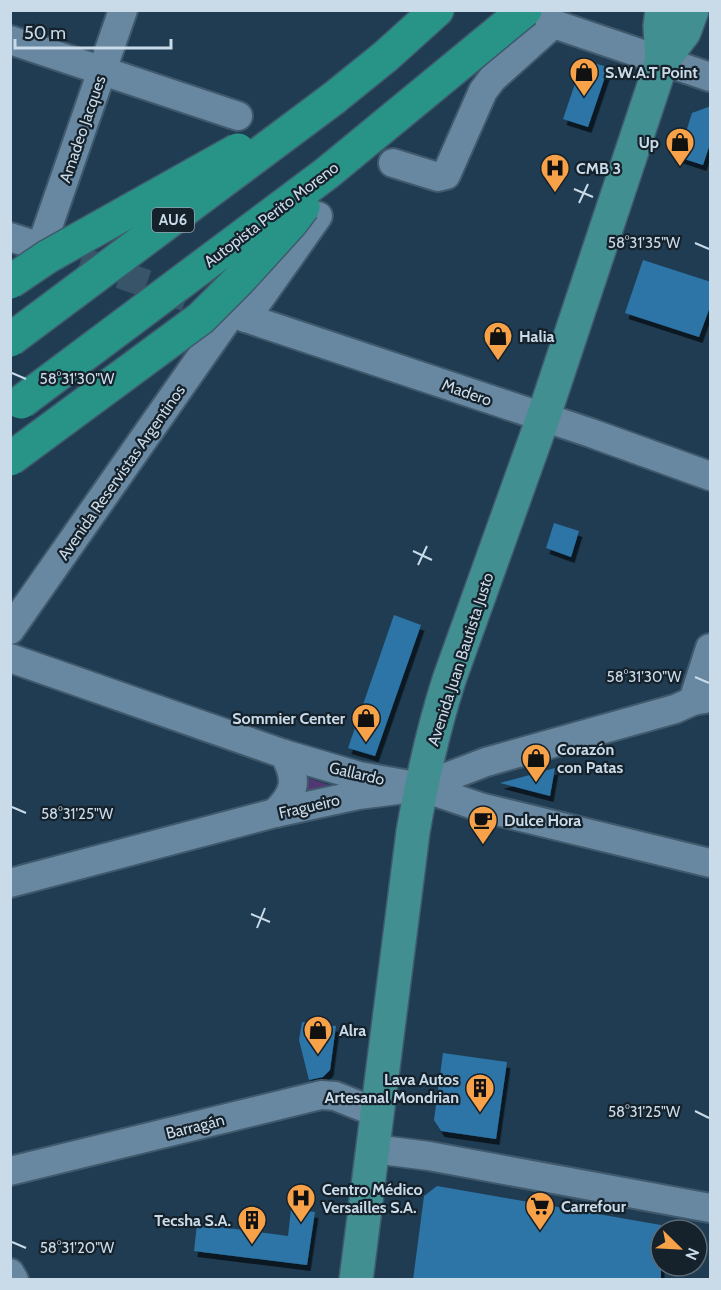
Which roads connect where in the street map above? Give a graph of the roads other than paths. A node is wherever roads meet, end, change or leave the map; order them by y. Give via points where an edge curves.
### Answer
1 (123, 10) edge
2 (437, 10) edge
3 (514, 10) edge
4 (662, 10) edge
5 (692, 10) edge
6 (539, 17) edge
7 (10, 40) edge
8 (662, 61) junction
9 (102, 71) junction
10 (711, 77) edge
11 (334, 98) junction
12 (238, 116) dead end
13 (393, 163) dead end
14 (327, 173) junction
15 (318, 216) dead end
16 (10, 237) edge
17 (10, 282) edge
18 (233, 314) junction
19 (10, 340) edge
20 (10, 409) edge
21 (543, 418) junction
22 (10, 459) edge
23 (711, 476) edge
24 (10, 630) edge
25 (711, 648) edge
26 (10, 658) edge
27 (702, 700) edge
28 (284, 753) junction
29 (421, 787) junction
30 (275, 813) junction
31 (711, 863) edge
32 (10, 883) edge
33 (378, 1113) junction
34 (374, 1149) junction
35 (10, 1171) edge
36 (711, 1208) edge
37 (10, 1273) edge
38 (15, 1280) edge
39 (356, 1280) edge

1 - 9 street, Amadeo Jacques
2 - 11 highway, AU6
3 - 6 street
4 - 8 main road, Avenida Juan Bautista Justo
5 - 8 main road, Avenida Juan Bautista Justo via 684,32
6 - 8 street
6 - 13 street via 483,91 446,175 438,177
6 - 14 highway, Autopista Perito Moreno, bridge
7 - 9 street
8 - 10 street
8 - 21 main road, Avenida Juan Bautista Justo
9 - 12 street
9 - 16 street, Amadeo Jacques via 41,247
11 - 17 highway, bridge via 128,211
11 - 19 highway, AU6, bridge
14 - 20 highway, Autopista Perito Moreno, bridge
14 - 22 highway, bridge via 291,223 201,318
15 - 18 street, Avenida Reservistas Argentinos
18 - 21 street, Madero
18 - 24 street, Avenida Reservistas Argentinos
21 - 23 street, Madero
21 - 29 main road, Avenida Juan Bautista Justo via 447,687
25 - 27 street
26 - 28 street, Gallardo
27 - 29 street, Fragueiro via 486,762
28 - 29 street, Gallardo via 359,776
28 - 30 street via 292,768 294,785 287,801
29 - 30 street, Fragueiro via 358,795
29 - 31 street, Gallardo via 480,807
29 - 33 main road, Avenida Juan Bautista Justo
30 - 32 street, Fragueiro
33 - 34 main road, Avenida Juan Bautista Justo
33 - 35 street, Barragán via 335,1096 321,1095
34 - 36 street
34 - 39 main road, Avenida Juan Bautista Justo
37 - 38 street

